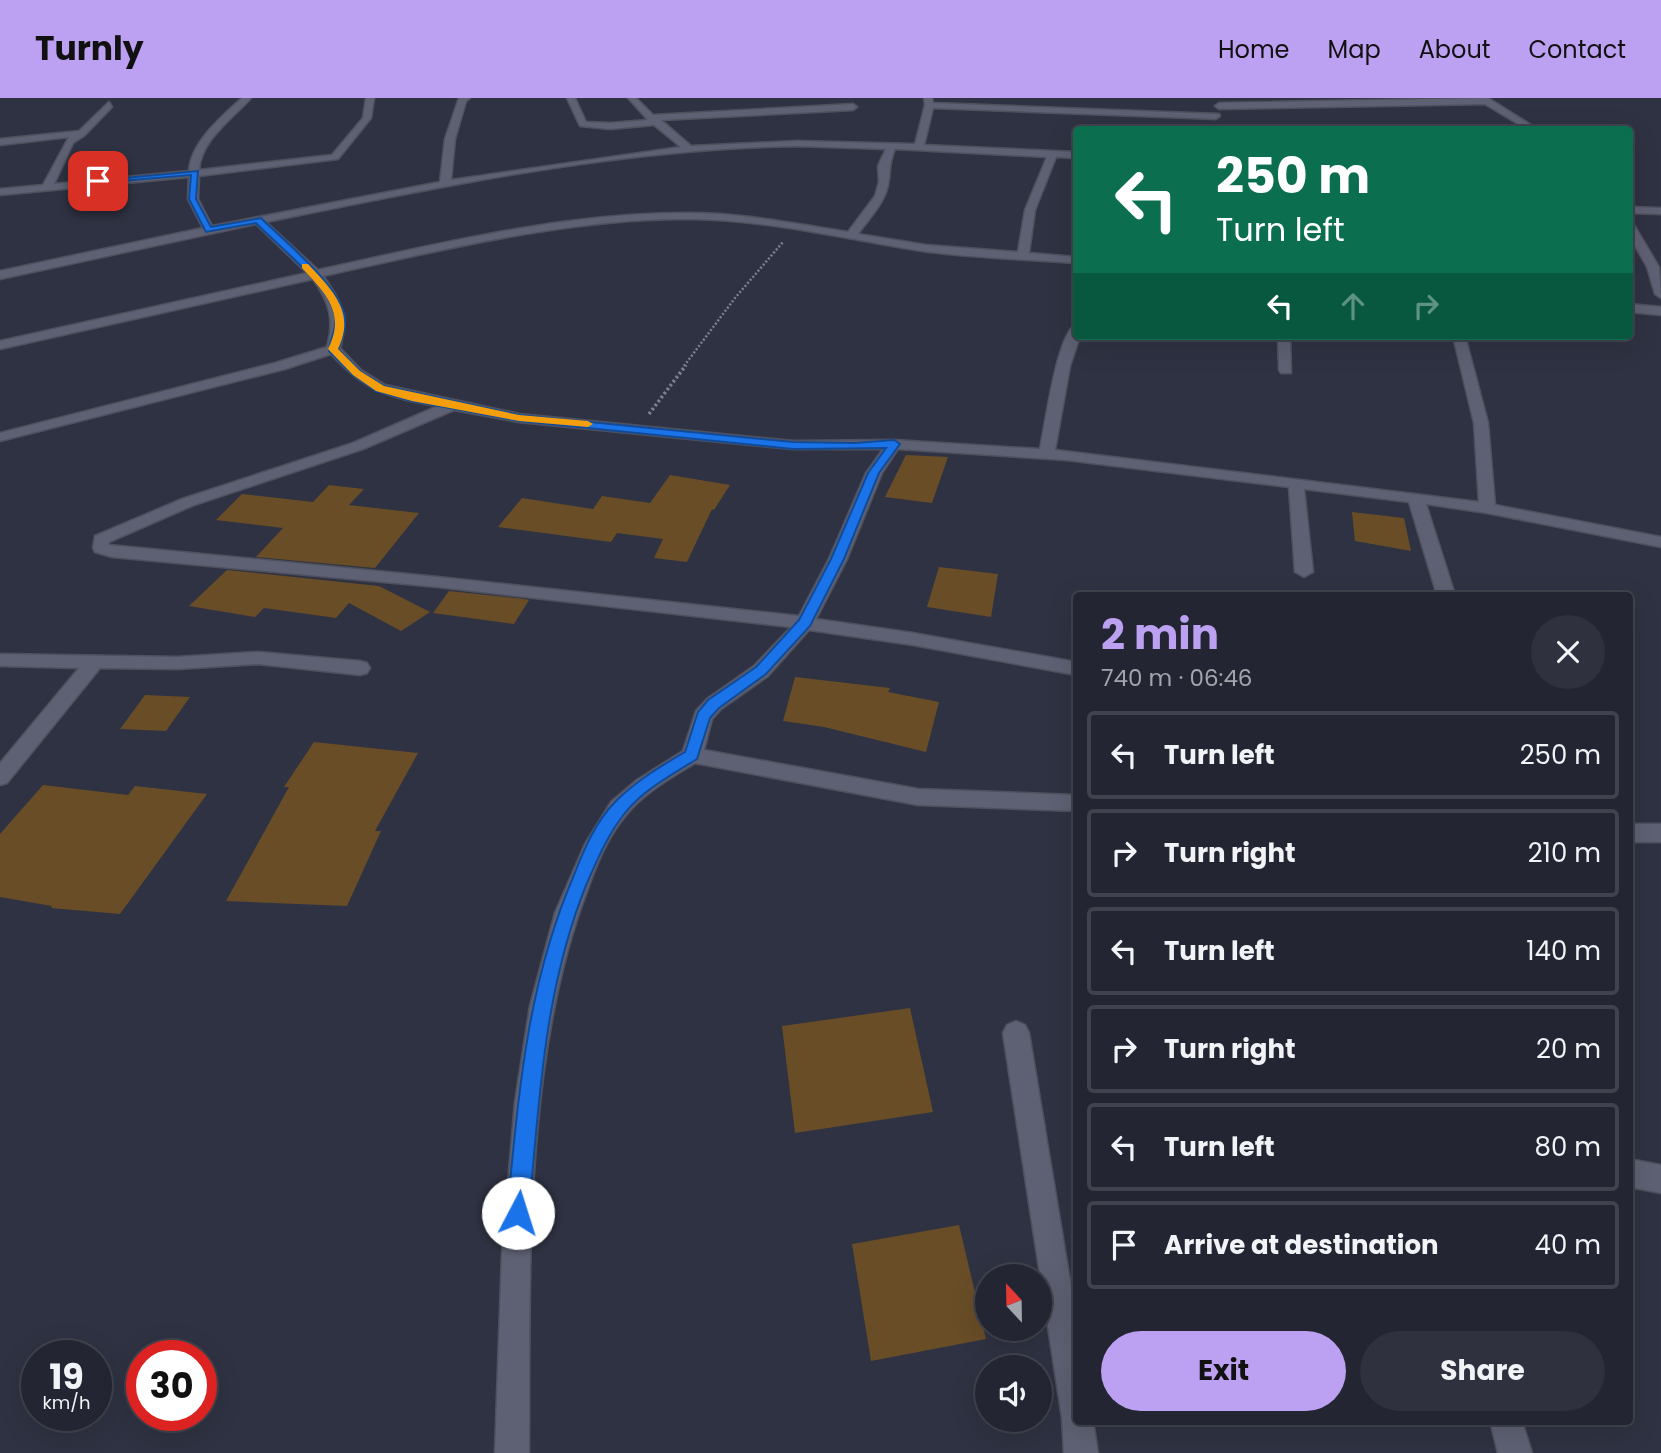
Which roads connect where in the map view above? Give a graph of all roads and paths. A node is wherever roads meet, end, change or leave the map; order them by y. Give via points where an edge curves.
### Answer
1 (247, 98) edge
2 (370, 98) edge
3 (466, 98) edge
4 (571, 98) edge
5 (632, 98) edge
6 (1484, 99) edge
7 (929, 102) edge
8 (109, 105) dead end
9 (853, 107) dead end
10 (1220, 107) edge
11 (655, 120) junction
12 (1221, 126) edge
13 (1528, 126) edge
14 (82, 133) junction
15 (0, 142) edge
16 (892, 145) junction
17 (919, 146) junction
18 (689, 149) junction
19 (1053, 153) junction
20 (1073, 155) edge
21 (196, 172) junction
22 (445, 185) junction
23 (48, 186) junction
24 (0, 192) edge
25 (1633, 210) edge
26 (1661, 211) edge
27 (258, 220) junction
28 (796, 227) junction
29 (209, 230) junction
30 (1633, 231) edge
31 (851, 236) junction
32 (1023, 256) junction
33 (1073, 260) edge
34 (1657, 267) edge
35 (0, 275) edge
36 (316, 276) junction
37 (1660, 288) edge
38 (1633, 308) edge
39 (1661, 311) edge
40 (1073, 338) edge
41 (1284, 340) edge
42 (1460, 340) edge
43 (0, 345) edge
44 (333, 349) junction
45 (1286, 370) dead end
46 (453, 405) junction
47 (638, 428) junction
48 (0, 437) edge
49 (894, 444) junction
50 (1047, 454) junction
51 (1296, 484) junction
52 (1416, 498) junction
53 (1487, 508) junction
54 (1661, 542) edge
55 (1304, 572) dead end
56 (1445, 592) edge
57 (805, 623) junction
58 (0, 660) edge
59 (94, 663) junction
60 (360, 667) dead end
61 (1073, 667) edge
62 (692, 755) junction
63 (0, 778) edge
64 (1073, 803) edge
65 (1633, 833) edge
66 (1661, 833) edge
67 (1016, 1033) dead end
68 (1633, 1174) edge
69 (1661, 1178) edge
70 (1073, 1394) edge
71 (1078, 1425) edge
72 (1507, 1425) edge
73 (512, 1453) edge
74 (1081, 1453) edge
75 (1515, 1453) edge

1 - 21 street via 218,124 200,149
2 - 21 street via 367,118 335,157
3 - 22 street via 450,139
4 - 11 street via 583,124
5 - 11 street
6 - 10 street
6 - 13 street
7 - 10 street
7 - 17 street
8 - 14 street
9 - 11 street
10 - 12 street
11 - 18 street
14 - 15 street
14 - 23 street via 69,141
16 - 17 street
16 - 18 street
16 - 31 street via 883,166 880,196
17 - 19 street
18 - 22 street
19 - 20 street
19 - 32 street via 1030,210
21 - 23 street
21 - 29 street via 192,199
22 - 27 street
23 - 24 street
25 - 26 street
27 - 29 street
27 - 36 street
28 - 31 street
28 - 36 street via 692,216 599,220 447,245
28 - 47 path via 735,298
29 - 35 street
30 - 34 street
31 - 32 street
32 - 33 street
34 - 37 street
36 - 43 street
36 - 44 street via 340,315 340,335
38 - 39 street
40 - 50 street via 1063,366
41 - 45 street
42 - 53 street via 1481,422
44 - 46 street via 356,373 380,388
44 - 48 street
46 - 47 street via 519,418
46 - 57 street via 358,446 113,532 101,540 101,548
47 - 49 street via 793,445
49 - 50 street
49 - 57 street via 874,473
50 - 51 street
51 - 52 street
51 - 55 street
52 - 53 street
52 - 56 street
53 - 54 street
57 - 61 street
57 - 62 street via 761,671 703,716
58 - 59 street
59 - 60 street via 258,659
59 - 63 street
62 - 64 street via 918,797
62 - 73 street via 620,806 596,842 566,914 542,1000 518,1213
65 - 66 street
67 - 70 street
68 - 69 street
71 - 74 street
72 - 75 street

